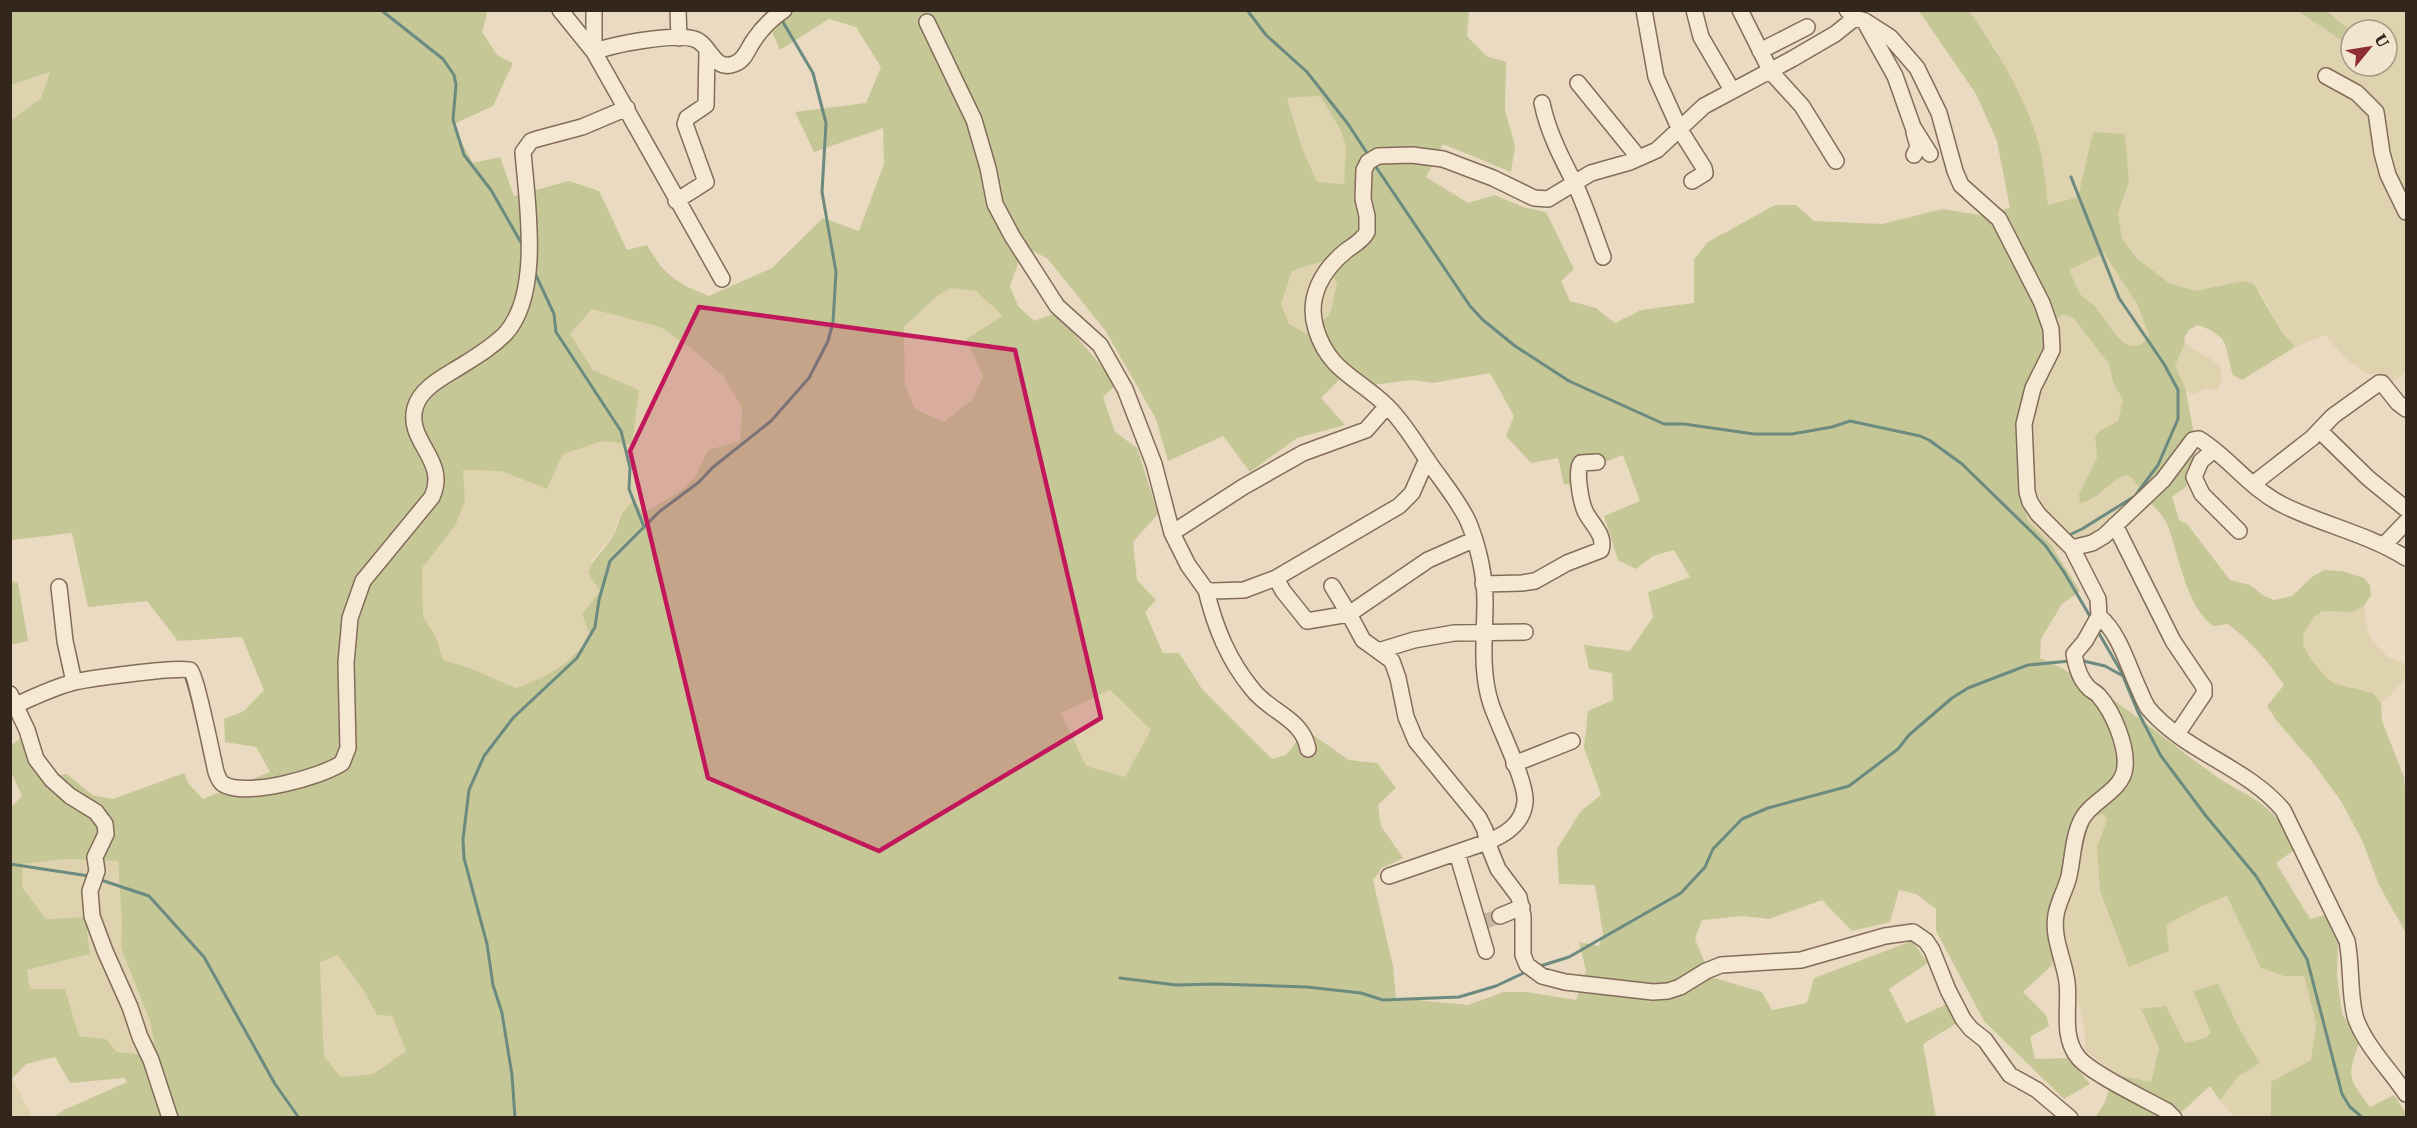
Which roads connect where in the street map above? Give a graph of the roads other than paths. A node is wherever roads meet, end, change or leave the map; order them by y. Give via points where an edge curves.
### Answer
1 (560, 10) edge
2 (594, 10) edge
3 (678, 10) edge
4 (1644, 10) edge
5 (1694, 10) edge
6 (1745, 12) edge
7 (780, 13) edge
8 (1856, 16) edge
9 (927, 22) dead end
10 (1807, 27) dead end
11 (679, 38) junction
12 (707, 51) junction
13 (1760, 51) junction
14 (594, 52) junction
15 (1771, 72) junction
16 (2326, 76) dead end
17 (1578, 83) dead end
18 (1732, 90) junction
19 (1542, 102) dead end
20 (627, 108) junction
21 (1913, 127) junction
22 (1680, 130) junction
23 (1930, 154) dead end
24 (1914, 155) dead end
25 (1639, 158) junction
26 (1836, 161) dead end
27 (1692, 182) dead end
28 (1575, 184) junction
29 (676, 201) junction
30 (2406, 212) edge
31 (1604, 257) dead end
32 (722, 279) dead end
33 (1387, 406) junction
34 (2406, 409) edge
35 (2319, 431) junction
36 (2214, 450) junction
37 (1427, 459) junction
38 (1597, 462) dead end
39 (2253, 484) junction
40 (2406, 509) edge
41 (2406, 522) edge
42 (2115, 525) junction
43 (2239, 531) dead end
44 (1172, 533) junction
45 (1473, 540) junction
46 (2384, 545) junction
47 (2070, 546) junction
48 (2406, 558) edge
49 (1276, 578) junction
50 (1483, 584) junction
51 (59, 586) dead end
52 (1332, 586) dead end
53 (1206, 590) junction
54 (1349, 614) junction
55 (2099, 616) junction
56 (1526, 632) dead end
57 (1484, 634) junction
58 (1378, 651) junction
59 (74, 682) junction
60 (13, 699) edge
61 (2177, 734) junction
62 (1572, 741) dead end
63 (1308, 749) dead end
64 (1514, 764) junction
65 (1487, 842) junction
66 (1457, 853) junction
67 (1389, 876) dead end
68 (1522, 907) junction
69 (1500, 916) tunnel mouth
70 (1486, 951) dead end
71 (2406, 1094) edge
72 (170, 1118) edge
73 (2070, 1118) edge
74 (2174, 1118) edge

1 - 14 street
2 - 14 street
3 - 11 street
4 - 22 street via 1656,76
5 - 18 street via 1701,37
6 - 13 street
7 - 12 street via 737,63 722,64
8 - 15 street via 1835,34
8 - 21 street via 1895,75
8 - 47 street via 1890,37 1924,79 1961,185 1999,219 2042,303 2051,329 2052,350 2033,388 2024,424 2025,478 2030,502
9 - 44 street via 974,120 995,204 1012,237 1057,306 1100,345 1125,389 1154,464
10 - 13 street
11 - 12 street via 696,39
11 - 14 street via 651,39
12 - 29 street via 706,105 687,118 685,124 706,182
13 - 15 street
14 - 20 street
15 - 18 street
15 - 26 street via 1802,106
16 - 30 street via 2357,93 2376,112 2388,175
17 - 25 street
18 - 22 street via 1704,106
19 - 28 street via 1546,122
20 - 29 street
20 - 59 street via 582,127 537,139 523,152 530,250 526,291 519,314 506,333 424,391 415,408 416,432 438,481 432,497 363,581 350,618 345,663 348,748 342,763 299,780 253,789 225,785 216,772 190,670
21 - 23 street
21 - 24 street via 1918,147
22 - 25 street via 1657,150
22 - 27 street via 1705,173
25 - 28 street via 1597,171
28 - 31 street
28 - 33 street via 1548,199 1534,198 1443,159 1412,155 1373,159 1364,170 1362,183 1367,232 1330,265 1318,282 1314,318 1328,357
29 - 32 street
33 - 37 street via 1413,435
33 - 44 street via 1366,430 1303,453
34 - 35 street via 2380,382
35 - 39 street
35 - 40 street
36 - 39 street
36 - 42 street via 2199,439 2193,440 2163,480
36 - 43 street via 2201,461 2193,477 2202,494
37 - 45 street via 1468,521
37 - 49 street via 1412,493 1399,506
38 - 50 street via 1581,463 1577,475 1585,510 1603,544 1601,550 1535,581
39 - 46 street via 2282,505
41 - 46 street
42 - 47 street via 2092,543
42 - 61 street via 2173,641 2204,687 2204,694
44 - 53 street via 1188,566
45 - 50 street
45 - 54 street via 1428,560
46 - 48 street
47 - 55 street via 2096,592
49 - 53 street via 1245,590
49 - 54 street via 1307,621
50 - 57 street
51 - 59 street
52 - 54 street
53 - 63 street via 1219,637 1233,662 1255,693 1301,732
54 - 58 street via 1363,640
55 - 61 street via 2111,626 2147,707
55 - 74 street via 2074,654 2077,670 2108,710 2125,753 2126,770 2083,816 2056,914 2056,937 2067,982 2069,1040 2084,1065
56 - 57 street
57 - 58 street via 1432,636
57 - 64 street via 1490,703
58 - 65 street via 1394,666 1416,741 1475,810
59 - 60 street
60 - 72 street via 36,759 52,780 102,818 106,834 95,857 97,872 90,891 92,916 152,1060
61 - 71 street via 2252,783 2283,810 2347,941 2356,1018 2384,1067
62 - 64 street
64 - 65 street via 1525,801 1522,813 1510,831
65 - 66 street
65 - 68 street via 1497,869
66 - 67 street
66 - 70 street
68 - 69 street
68 - 73 street via 1523,955 1527,965 1542,976 1653,992 1680,987 1721,965 1801,960 1913,932 1932,950 1948,990 1971,1029 1985,1040 2010,1075 2037,1090

